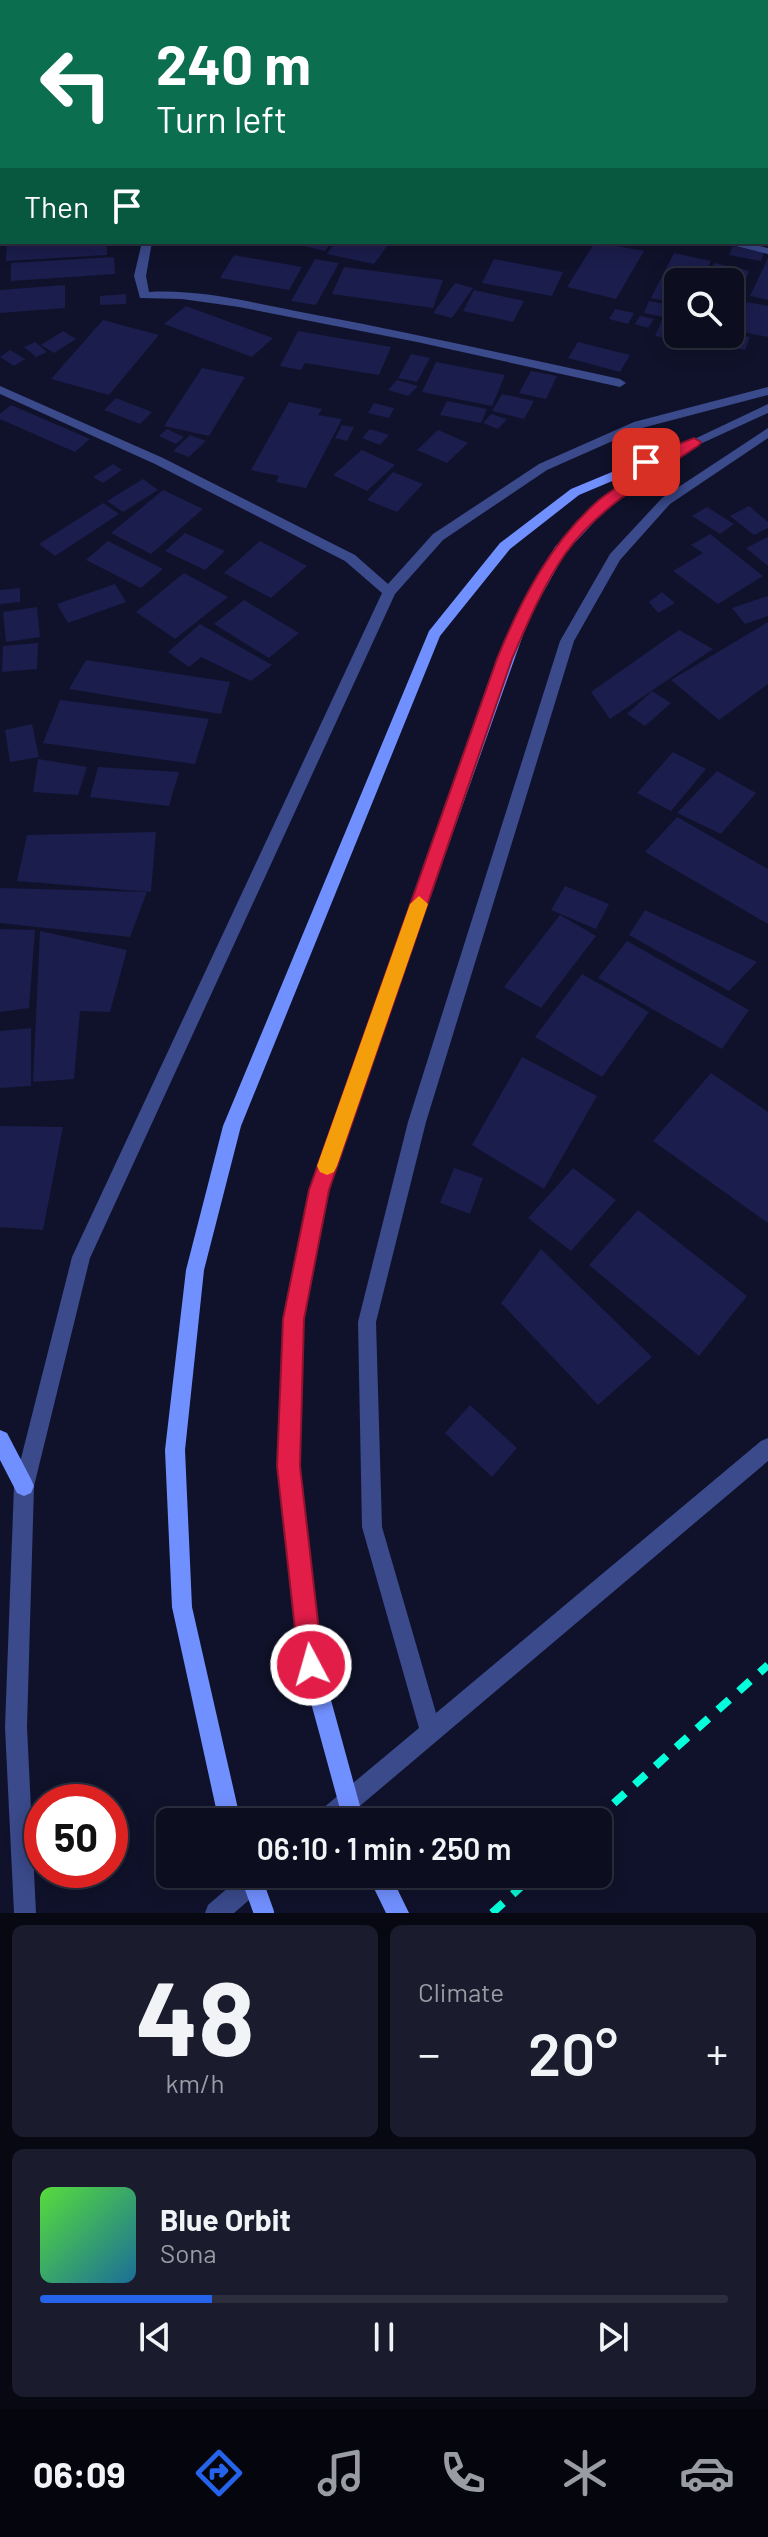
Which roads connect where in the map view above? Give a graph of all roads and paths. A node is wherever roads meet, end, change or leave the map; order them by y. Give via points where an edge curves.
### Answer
1 (147, 244) edge
2 (735, 244) edge
3 (768, 251) edge
4 (620, 383) dead end
5 (0, 390) edge
6 (768, 391) edge
7 (768, 408) edge
8 (768, 432) edge
9 (694, 442) junction
10 (389, 592) junction
11 (0, 1440) edge
12 (768, 1448) edge
13 (24, 1486) junction
14 (431, 1732) junction
15 (227, 1808) edge
16 (341, 1808) edge
17 (350, 1808) edge
18 (245, 1888) edge
19 (255, 1888) edge
20 (385, 1888) edge
21 (25, 1913) edge
22 (216, 1913) edge
23 (264, 1913) edge
24 (398, 1913) edge

1 - 4 street via 140,276 144,296 166,294 268,309
2 - 3 street
5 - 10 street via 159,461 350,558
6 - 10 street via 638,425 543,467 438,537
7 - 9 street
8 - 14 street via 666,501 615,557 567,641 417,1122 367,1322 372,1527
9 - 15 main road via 575,492 505,546 434,634 232,1126 195,1270 175,1450 182,1607
9 - 17 main road, bridge via 605,503 560,550 522,618 319,1190 293,1319 289,1466 311,1665
10 - 13 street via 81,1257
11 - 13 main road
12 - 14 street
13 - 21 street via 16,1727
14 - 16 street
18 - 22 street
19 - 23 main road, bridge
20 - 24 main road

